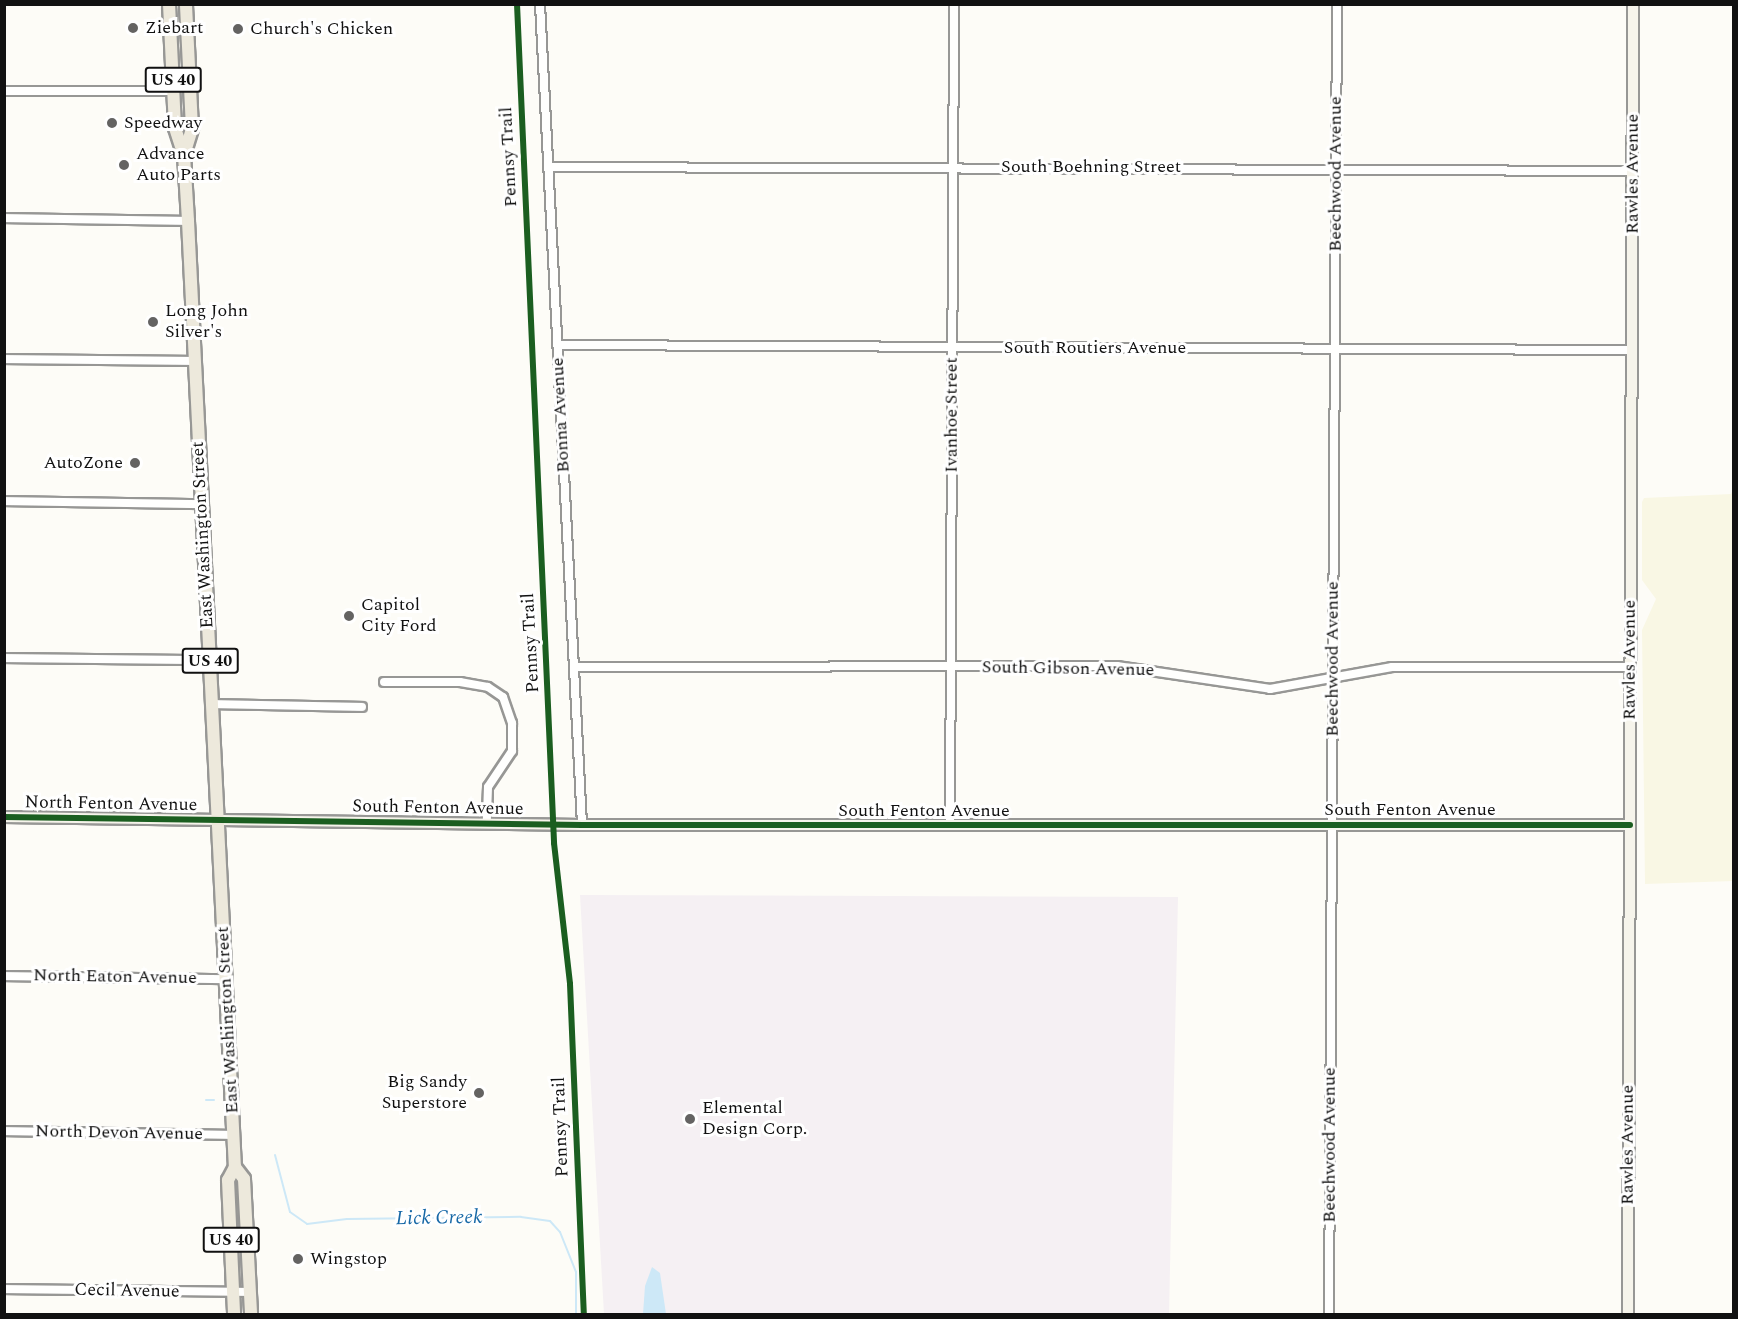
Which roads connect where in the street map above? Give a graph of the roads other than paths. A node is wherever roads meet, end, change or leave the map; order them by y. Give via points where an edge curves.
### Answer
1 (169, 4) edge
2 (186, 4) edge
3 (540, 4) edge
4 (954, 4) edge
5 (1337, 4) edge
6 (1633, 4) edge
7 (4, 91) edge
8 (174, 91) junction
9 (184, 154) junction
10 (953, 166) junction
11 (549, 167) junction
12 (1336, 169) junction
13 (1633, 171) junction
14 (4, 218) edge
15 (188, 221) junction
16 (558, 345) junction
17 (952, 347) junction
18 (1335, 349) junction
19 (1631, 350) junction
20 (4, 359) edge
21 (195, 361) junction
22 (4, 501) edge
23 (202, 504) junction
24 (4, 658) edge
25 (210, 660) junction
26 (573, 667) junction
27 (1630, 667) junction
28 (951, 668) junction
29 (1333, 678) junction
30 (384, 682) dead end
31 (212, 704) junction
32 (362, 707) dead end
33 (4, 817) edge
34 (218, 820) junction
35 (487, 823) junction
36 (582, 825) junction
37 (1630, 825) junction
38 (950, 826) junction
39 (1332, 826) junction
40 (4, 976) edge
41 (225, 979) junction
42 (4, 1131) edge
43 (233, 1134) junction
44 (235, 1167) junction
45 (4, 1289) edge
46 (250, 1292) junction
47 (233, 1293) junction
48 (234, 1314) edge
49 (251, 1314) edge
50 (1329, 1314) edge
51 (1628, 1314) edge

1 - 8 main road, East Washington Street / US 40
2 - 9 main road, East Washington Street / US 40 via 192,128
3 - 11 street, Bonna Avenue
4 - 10 street, Ivanhoe Street
5 - 12 street, Beechwood Avenue
6 - 13 street, Rawles Avenue
7 - 8 street
8 - 9 main road, East Washington Street / US 40 via 175,128
9 - 15 main road, East Washington Street / US 40
10 - 11 street, South Boehning Street
10 - 12 street, South Boehning Street
10 - 17 street, Ivanhoe Street
11 - 16 street, Bonna Avenue
12 - 13 street, South Boehning Street
12 - 18 street, Beechwood Avenue
13 - 19 street, Rawles Avenue
14 - 15 street
15 - 21 main road, East Washington Street / US 40
16 - 17 street, South Routiers Avenue
16 - 26 street, Bonna Avenue
17 - 18 street, South Routiers Avenue
17 - 28 street, Ivanhoe Street
18 - 19 street, South Routiers Avenue
18 - 29 street, Beechwood Avenue
19 - 27 street, Rawles Avenue
20 - 21 street
21 - 23 main road, East Washington Street / US 40
22 - 23 street
23 - 25 main road, East Washington Street / US 40
24 - 25 street
25 - 31 main road, East Washington Street / US 40
26 - 28 street, South Gibson Avenue
26 - 36 street, Bonna Avenue
27 - 29 street, South Gibson Avenue via 1402,666
27 - 37 street, Rawles Avenue
28 - 29 street, South Gibson Avenue via 1131,667 1266,689
28 - 38 street, Ivanhoe Street
29 - 39 street, Beechwood Avenue
30 - 35 street via 460,682 489,687 503,697 512,723 512,751 488,787
31 - 32 street
31 - 34 main road, East Washington Street / US 40
33 - 34 street, North Fenton Avenue
34 - 35 street, South Fenton Avenue
34 - 41 main road, East Washington Street / US 40
35 - 36 street, South Fenton Avenue
36 - 38 street, South Fenton Avenue
37 - 39 street, South Fenton Avenue
37 - 51 street, Rawles Avenue
38 - 39 street, South Fenton Avenue
39 - 50 street, Beechwood Avenue
40 - 41 street, North Eaton Avenue
41 - 43 main road, East Washington Street / US 40
42 - 43 street, North Devon Avenue
43 - 44 main road, East Washington Street / US 40
44 - 46 main road, East Washington Street / US 40 via 244,1179
44 - 47 main road, East Washington Street / US 40 via 228,1180
45 - 47 street, Cecil Avenue
46 - 47 street, Cecil Avenue
46 - 49 main road, East Washington Street / US 40
47 - 48 main road, East Washington Street / US 40

